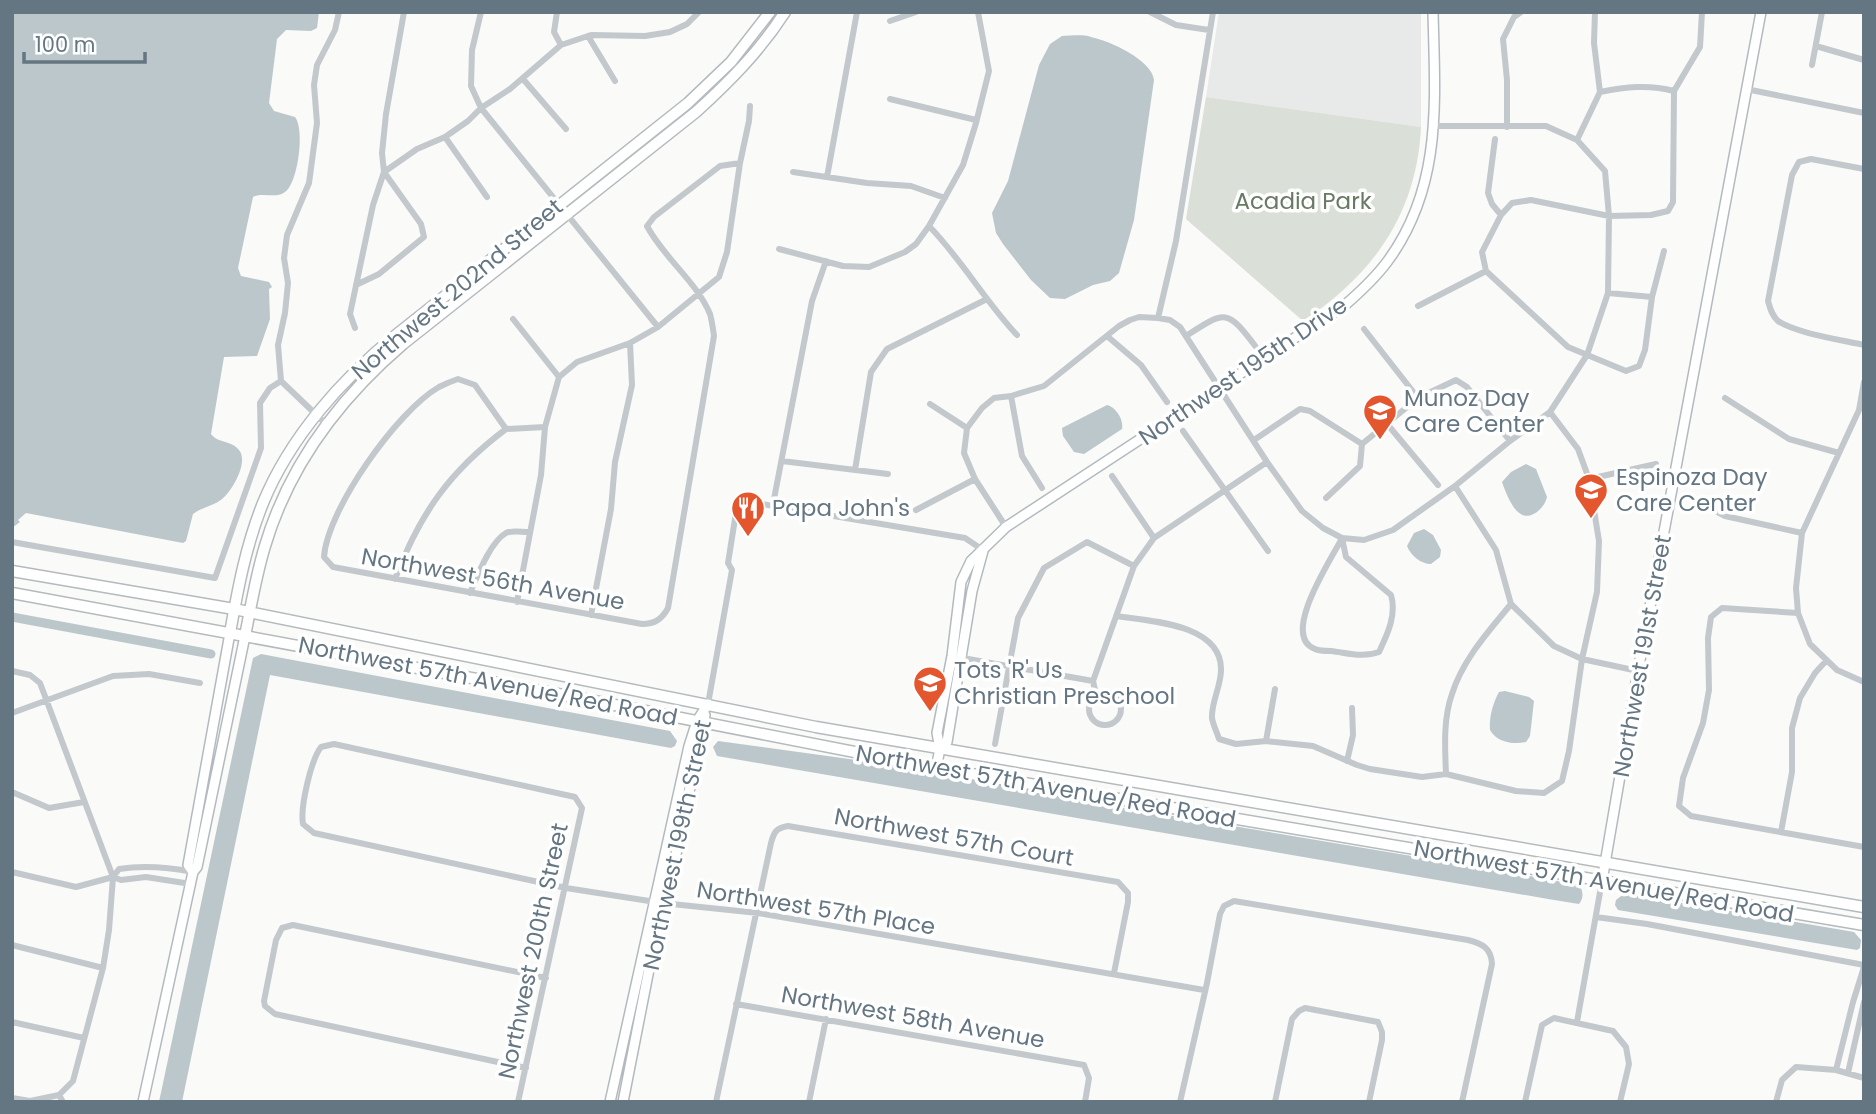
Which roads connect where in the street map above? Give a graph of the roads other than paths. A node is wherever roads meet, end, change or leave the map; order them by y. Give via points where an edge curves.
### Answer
1 (338, 12) edge
2 (404, 12) edge
3 (481, 12) edge
4 (557, 12) edge
5 (699, 12) edge
6 (770, 12) edge
7 (785, 12) edge
8 (857, 12) edge
9 (916, 12) edge
10 (978, 12) edge
11 (1150, 12) edge
12 (1213, 12) edge
13 (1433, 12) edge
14 (1521, 12) edge
15 (1595, 12) edge
16 (1702, 12) edge
17 (1761, 12) edge
18 (1822, 12) edge
19 (1511, 15) edge
20 (890, 21) dead end
21 (1209, 30) junction
22 (588, 36) junction
23 (561, 45) junction
24 (1816, 46) junction
25 (1864, 60) edge
26 (1812, 65) dead end
27 (523, 79) junction
28 (615, 81) dead end
29 (1746, 89) junction
30 (1674, 91) junction
31 (1600, 92) junction
32 (890, 99) dead end
33 (750, 106) dead end
34 (481, 108) junction
35 (1864, 113) edge
36 (976, 120) junction
37 (1434, 126) junction
38 (1507, 127) junction
39 (566, 129) dead end
40 (445, 137) junction
41 (1494, 139) dead end
42 (1577, 141) junction
43 (740, 163) junction
44 (1864, 169) edge
45 (384, 172) junction
46 (793, 172) dead end
47 (827, 177) junction
48 (487, 197) dead end
49 (945, 198) junction
50 (559, 205) junction
51 (566, 214) junction
52 (1501, 215) junction
53 (1609, 216) junction
54 (929, 226) junction
55 (779, 249) dead end
56 (1664, 251) dead end
57 (826, 261) junction
58 (1486, 271) junction
59 (356, 285) junction
60 (1608, 293) junction
61 (699, 295) junction
62 (1652, 297) junction
63 (987, 299) junction
64 (1418, 306) dead end
65 (1158, 318) junction
66 (513, 319) dead end
67 (658, 327) junction
68 (355, 328) dead end
69 (1364, 329) dead end
70 (1017, 335) dead end
71 (1107, 336) junction
72 (1186, 336) junction
73 (630, 343) junction
74 (1864, 345) edge
75 (1256, 347) dead end
76 (1587, 355) junction
77 (559, 377) junction
78 (281, 380) junction
79 (1864, 382) edge
80 (1220, 388) junction
81 (1011, 396) junction
82 (1418, 398) junction
83 (1726, 398) dead end
84 (1167, 402) dead end
85 (930, 404) dead end
86 (1861, 410) edge
87 (1550, 412) junction
88 (317, 415) junction
89 (326, 424) junction
90 (1388, 425) junction
91 (545, 427) junction
92 (967, 428) junction
93 (506, 429) junction
94 (1183, 431) dead end
95 (1254, 440) junction
96 (1510, 441) junction
97 (1362, 444) junction
98 (1839, 453) junction
99 (782, 461) junction
100 (1267, 462) junction
101 (1656, 464) dead end
102 (855, 470) junction
103 (888, 474) dead end
104 (1112, 476) dead end
105 (975, 479) junction
106 (1589, 479) junction
107 (1438, 485) dead end
108 (1455, 486) junction
109 (1042, 488) dead end
110 (1226, 490) junction
111 (1326, 498) dead end
112 (774, 499) dead end
113 (1710, 509) dead end
114 (916, 510) dead end
115 (1006, 527) junction
116 (529, 532) junction
117 (1801, 533) junction
118 (1154, 538) junction
119 (1342, 538) junction
120 (12, 542) edge
121 (984, 550) junction
122 (1268, 551) dead end
123 (1134, 566) junction
124 (12, 570) edge
125 (395, 579) junction
126 (12, 593) edge
127 (470, 593) junction
128 (517, 602) junction
129 (1511, 604) junction
130 (234, 609) junction
131 (250, 612) junction
132 (1798, 613) junction
133 (591, 615) junction
134 (1116, 616) junction
135 (230, 633) junction
136 (245, 636) junction
137 (951, 656) junction
138 (962, 658) junction
139 (1582, 659) junction
140 (1826, 661) junction
141 (1008, 665) junction
142 (12, 671) edge
143 (1638, 671) junction
144 (1093, 681) junction
145 (1864, 682) edge
146 (200, 683) dead end
147 (1275, 689) dead end
148 (1096, 695) junction
149 (48, 700) junction
150 (708, 704) junction
151 (1352, 708) dead end
152 (12, 713) edge
153 (700, 722) junction
154 (1266, 741) junction
155 (995, 744) dead end
156 (940, 748) junction
157 (1347, 761) junction
158 (936, 768) junction
159 (1446, 774) junction
160 (12, 792) edge
161 (84, 802) junction
162 (303, 824) joint
163 (1782, 832) junction
164 (1864, 847) edge
165 (1605, 863) junction
166 (156, 866) junction
167 (135, 867) junction
168 (12, 872) edge
169 (193, 872) junction
170 (113, 877) junction
171 (136, 877) junction
172 (155, 878) junction
173 (1602, 881) junction
174 (191, 884) junction
175 (566, 888) junction
176 (658, 903) junction
177 (1864, 907) edge
178 (758, 913) junction
179 (1596, 917) junction
180 (1864, 925) edge
181 (12, 945) edge
182 (1864, 966) edge
183 (103, 968) junction
184 (1114, 973) junction
185 (546, 978) junction
186 (1204, 990) junction
187 (1864, 1002) edge
188 (736, 1004) junction
189 (826, 1018) junction
190 (12, 1022) edge
191 (1577, 1022) junction
192 (84, 1038) junction
193 (526, 1068) junction
194 (1836, 1070) junction
195 (1848, 1073) junction
196 (1864, 1078) edge
197 (59, 1095) junction
198 (12, 1098) edge
199 (64, 1102) edge
200 (143, 1102) edge
201 (518, 1102) edge
202 (610, 1102) edge
203 (623, 1102) edge
204 (716, 1102) edge
205 (809, 1102) edge
206 (1085, 1102) edge
207 (1180, 1102) edge
208 (1275, 1102) edge
209 (1369, 1102) edge
210 (1462, 1102) edge
211 (1525, 1102) edge
212 (1620, 1102) edge
213 (1776, 1102) edge

1 - 78 street via 335,30 317,65 317,124 309,183 287,235 288,283 278,345
2 - 45 street via 386,114
3 - 34 street via 472,50 471,86
4 - 23 street via 554,32
5 - 22 street via 670,32
6 - 50 main road, Northwest 202nd Street via 711,83
7 - 51 main road, Northwest 202nd Street via 719,91
8 - 47 street
9 - 20 street
10 - 36 street via 989,71
11 - 21 street via 1176,25
12 - 21 street
13 - 37 street, Northwest 195th Drive
14 - 19 street
15 - 31 street
16 - 30 street via 1700,47
17 - 29 street, Northwest 191st Street
18 - 24 street
19 - 38 street via 1503,39
21 - 65 street via 1176,240
22 - 23 street
22 - 28 street
23 - 27 street
24 - 25 street
24 - 26 street
27 - 34 street
27 - 39 street
29 - 35 street
29 - 143 street, Northwest 191st Street
30 - 31 street via 1655,86
30 - 53 street via 1673,202 1668,211 1651,215
31 - 42 street
32 - 36 street
33 - 43 street
34 - 40 street
34 - 50 street
36 - 49 street via 963,165
37 - 38 street
37 - 80 street, Northwest 195th Drive via 1418,205 1387,262 1345,305
38 - 42 street via 1546,126
40 - 45 street via 417,149
40 - 48 street
41 - 52 street via 1488,193
42 - 53 street via 1605,171
43 - 61 street via 719,278
43 - 61 street via 720,166 647,226
44 - 74 street via 1811,159 1799,162 1792,175 1768,301 1778,321 1811,334
45 - 59 street
45 - 59 street via 421,224 424,237 379,274
46 - 47 street
47 - 49 street via 911,186
49 - 54 street
50 - 51 street
50 - 88 main road, Northwest 202nd Street via 373,353
51 - 67 street
51 - 89 main road, Northwest 202nd Street via 381,362
52 - 53 street via 1512,203 1531,200
52 - 58 street via 1482,252
53 - 60 street
54 - 57 street via 916,244 869,267
54 - 63 street
55 - 57 street
56 - 62 street
57 - 99 street via 812,301
58 - 64 street
58 - 76 street via 1568,346
59 - 68 street via 350,314
60 - 62 street
60 - 76 street
61 - 67 street
61 - 133 street, Northwest 56th Avenue via 710,314 714,336 667,607 658,620 642,624
62 - 76 street via 1639,366 1626,371
63 - 70 street
63 - 102 street via 887,349 871,372
65 - 71 street via 1130,320
65 - 72 street via 1170,320
66 - 77 street
67 - 73 street
69 - 82 street
71 - 81 street via 1044,386
71 - 84 street via 1141,365
72 - 75 street via 1213,318 1223,317 1235,320
72 - 80 street
73 - 77 street via 577,362
73 - 133 street via 632,385
76 - 87 street
77 - 91 street
78 - 88 street
78 - 120 street via 260,403 261,447 215,578
79 - 86 street
80 - 95 street
80 - 115 street, Northwest 195th Drive
81 - 92 street via 995,398
81 - 109 street via 1022,456
82 - 90 street
82 - 96 street via 1456,380 1467,387
83 - 98 street via 1790,439
85 - 92 street
86 - 98 street
87 - 96 street
87 - 106 street via 1578,449
88 - 89 street
88 - 130 main road, Northwest 202nd Street via 286,458 264,500
89 - 131 main road, Northwest 202nd Street via 293,476 275,518
90 - 97 street
90 - 107 street
91 - 93 street
91 - 116 street
92 - 105 street via 964,453
93 - 125 street via 444,486 409,541
93 - 125 street, Northwest 56th Avenue via 475,385 458,379 438,387 416,406 357,477 329,532 324,557 334,568
94 - 110 street
95 - 97 street via 1300,409
95 - 100 street
96 - 108 street
97 - 111 street via 1360,466
98 - 117 street
99 - 102 street
99 - 112 street
100 - 110 street
100 - 119 street via 1302,511
101 - 106 street
102 - 103 street
104 - 118 street
105 - 114 street
105 - 115 street
106 - 139 street via 1599,541 1597,592
108 - 119 street via 1392,530 1364,540
108 - 129 street via 1496,550
110 - 118 street
110 - 122 street
113 - 117 street
115 - 121 street, Northwest 195th Drive
116 - 127 street via 502,535 482,564
116 - 128 street
117 - 132 street
118 - 123 street
119 - 119 street via 1310,596 1303,628 1306,642 1314,649 1368,657 1379,652 1394,604 1383,587 1346,557
121 - 137 street, Northwest 195th Drive via 971,561 961,582
121 - 138 street, Northwest 195th Drive via 972,591
121 - 150 street via 965,538 738,500 728,563 732,570
123 - 134 street
123 - 141 street via 1087,542 1044,568 1018,618
124 - 130 main road, Northwest 57th Avenue/Red Road
125 - 127 street, Northwest 56th Avenue
126 - 135 main road, Northwest 57th Avenue/Red Road
127 - 128 street, Northwest 56th Avenue
128 - 133 street, Northwest 56th Avenue
129 - 139 street via 1554,646
129 - 159 street via 1472,653 1452,694 1445,730
130 - 131 main road, Northwest 57th Avenue/Red Road
130 - 135 main road, Northwest 202nd Street
131 - 136 main road, Northwest 202nd Street
131 - 150 main road, Northwest 57th Avenue/Red Road
132 - 140 street via 1810,643
132 - 163 street via 1723,608 1711,617 1709,690 1679,806 1691,816
134 - 144 street
134 - 154 street via 1172,625 1207,638 1220,654 1222,671 1212,717 1219,739 1236,744
135 - 136 main road, Northwest 57th Avenue/Red Road
135 - 169 street, Northwest 202nd Street via 188,865
136 - 153 main road, Northwest 57th Avenue/Red Road
136 - 169 street, Northwest 202nd Street via 209,818
137 - 138 street
137 - 156 street, Northwest 195th Drive via 937,733
138 - 141 street
138 - 156 street, Northwest 195th Drive via 947,742
139 - 143 street
139 - 159 street via 1562,781 1544,793
140 - 145 street
140 - 163 street via 1800,698 1792,728
141 - 144 street
141 - 155 street
142 - 149 street via 40,683
143 - 165 street, Northwest 191st Street
144 - 148 street
146 - 149 street via 149,674 113,676
147 - 154 street
148 - 148 street via 1105,693 1117,700 1119,719 1103,724 1091,718
149 - 152 street
149 - 161 street
150 - 153 street, Northwest 199th Street
150 - 156 main road, Northwest 57th Avenue/Red Road
151 - 157 street
153 - 158 main road, Northwest 57th Avenue/Red Road
153 - 176 street, Northwest 199th Street via 675,859
154 - 157 street via 1313,746
156 - 158 street, Northwest 195th Drive
156 - 165 main road, Northwest 57th Avenue/Red Road
157 - 159 street via 1422,777
158 - 173 main road, Northwest 57th Avenue/Red Road
160 - 161 street via 49,808
161 - 170 street
162 - 175 street, Northwest 57th Place via 314,833
162 - 175 street, Northwest 200th Street via 313,762 321,747 334,744 575,797 582,808
163 - 164 street
165 - 173 street, Northwest 191st Street
165 - 177 main road, Northwest 57th Avenue/Red Road
166 - 167 street
166 - 169 street
166 - 172 street
167 - 170 street via 119,869
167 - 171 street
168 - 170 street via 76,887
169 - 174 street, Northwest 202nd Street
170 - 171 street
170 - 183 street
171 - 172 street
172 - 174 street
173 - 179 street, Northwest 191st Street
173 - 180 main road, Northwest 57th Avenue/Red Road
174 - 200 street, Northwest 202nd Street
175 - 176 street, Northwest 57th Place
175 - 185 street, Northwest 200th Street
176 - 178 street, Northwest 57th Place
176 - 202 street, Northwest 199th Street
176 - 203 street, Northwest 199th Street
178 - 184 street, Northwest 57th Place
178 - 184 street, Northwest 57th Court via 771,843 777,830 788,826 1118,882 1128,893 1128,902
178 - 188 street
179 - 182 street
179 - 191 street, Northwest 191st Street
181 - 183 street
182 - 194 street
183 - 192 street
184 - 186 street, Northwest 57th Place
185 - 193 street, Northwest 200th Street
185 - 193 street via 293,925 282,928 276,940 265,993 265,1006 275,1014
186 - 207 street
186 - 210 street via 1220,914 1234,901 1480,943 1488,948 1492,964
187 - 195 street
188 - 189 street, Northwest 58th Avenue
188 - 204 street
189 - 205 street
189 - 206 street, Northwest 58th Avenue via 1084,1065 1089,1077
190 - 192 street
191 - 211 street via 1554,1018 1542,1025
191 - 212 street via 1613,1031 1626,1047 1629,1064
192 - 197 street via 73,1081
193 - 201 street, Northwest 200th Street
194 - 195 street
194 - 213 street via 1796,1067 1782,1080
195 - 196 street
197 - 198 street via 30,1101
197 - 199 street
208 - 209 street via 1292,1019 1305,1008 1378,1023 1382,1040

